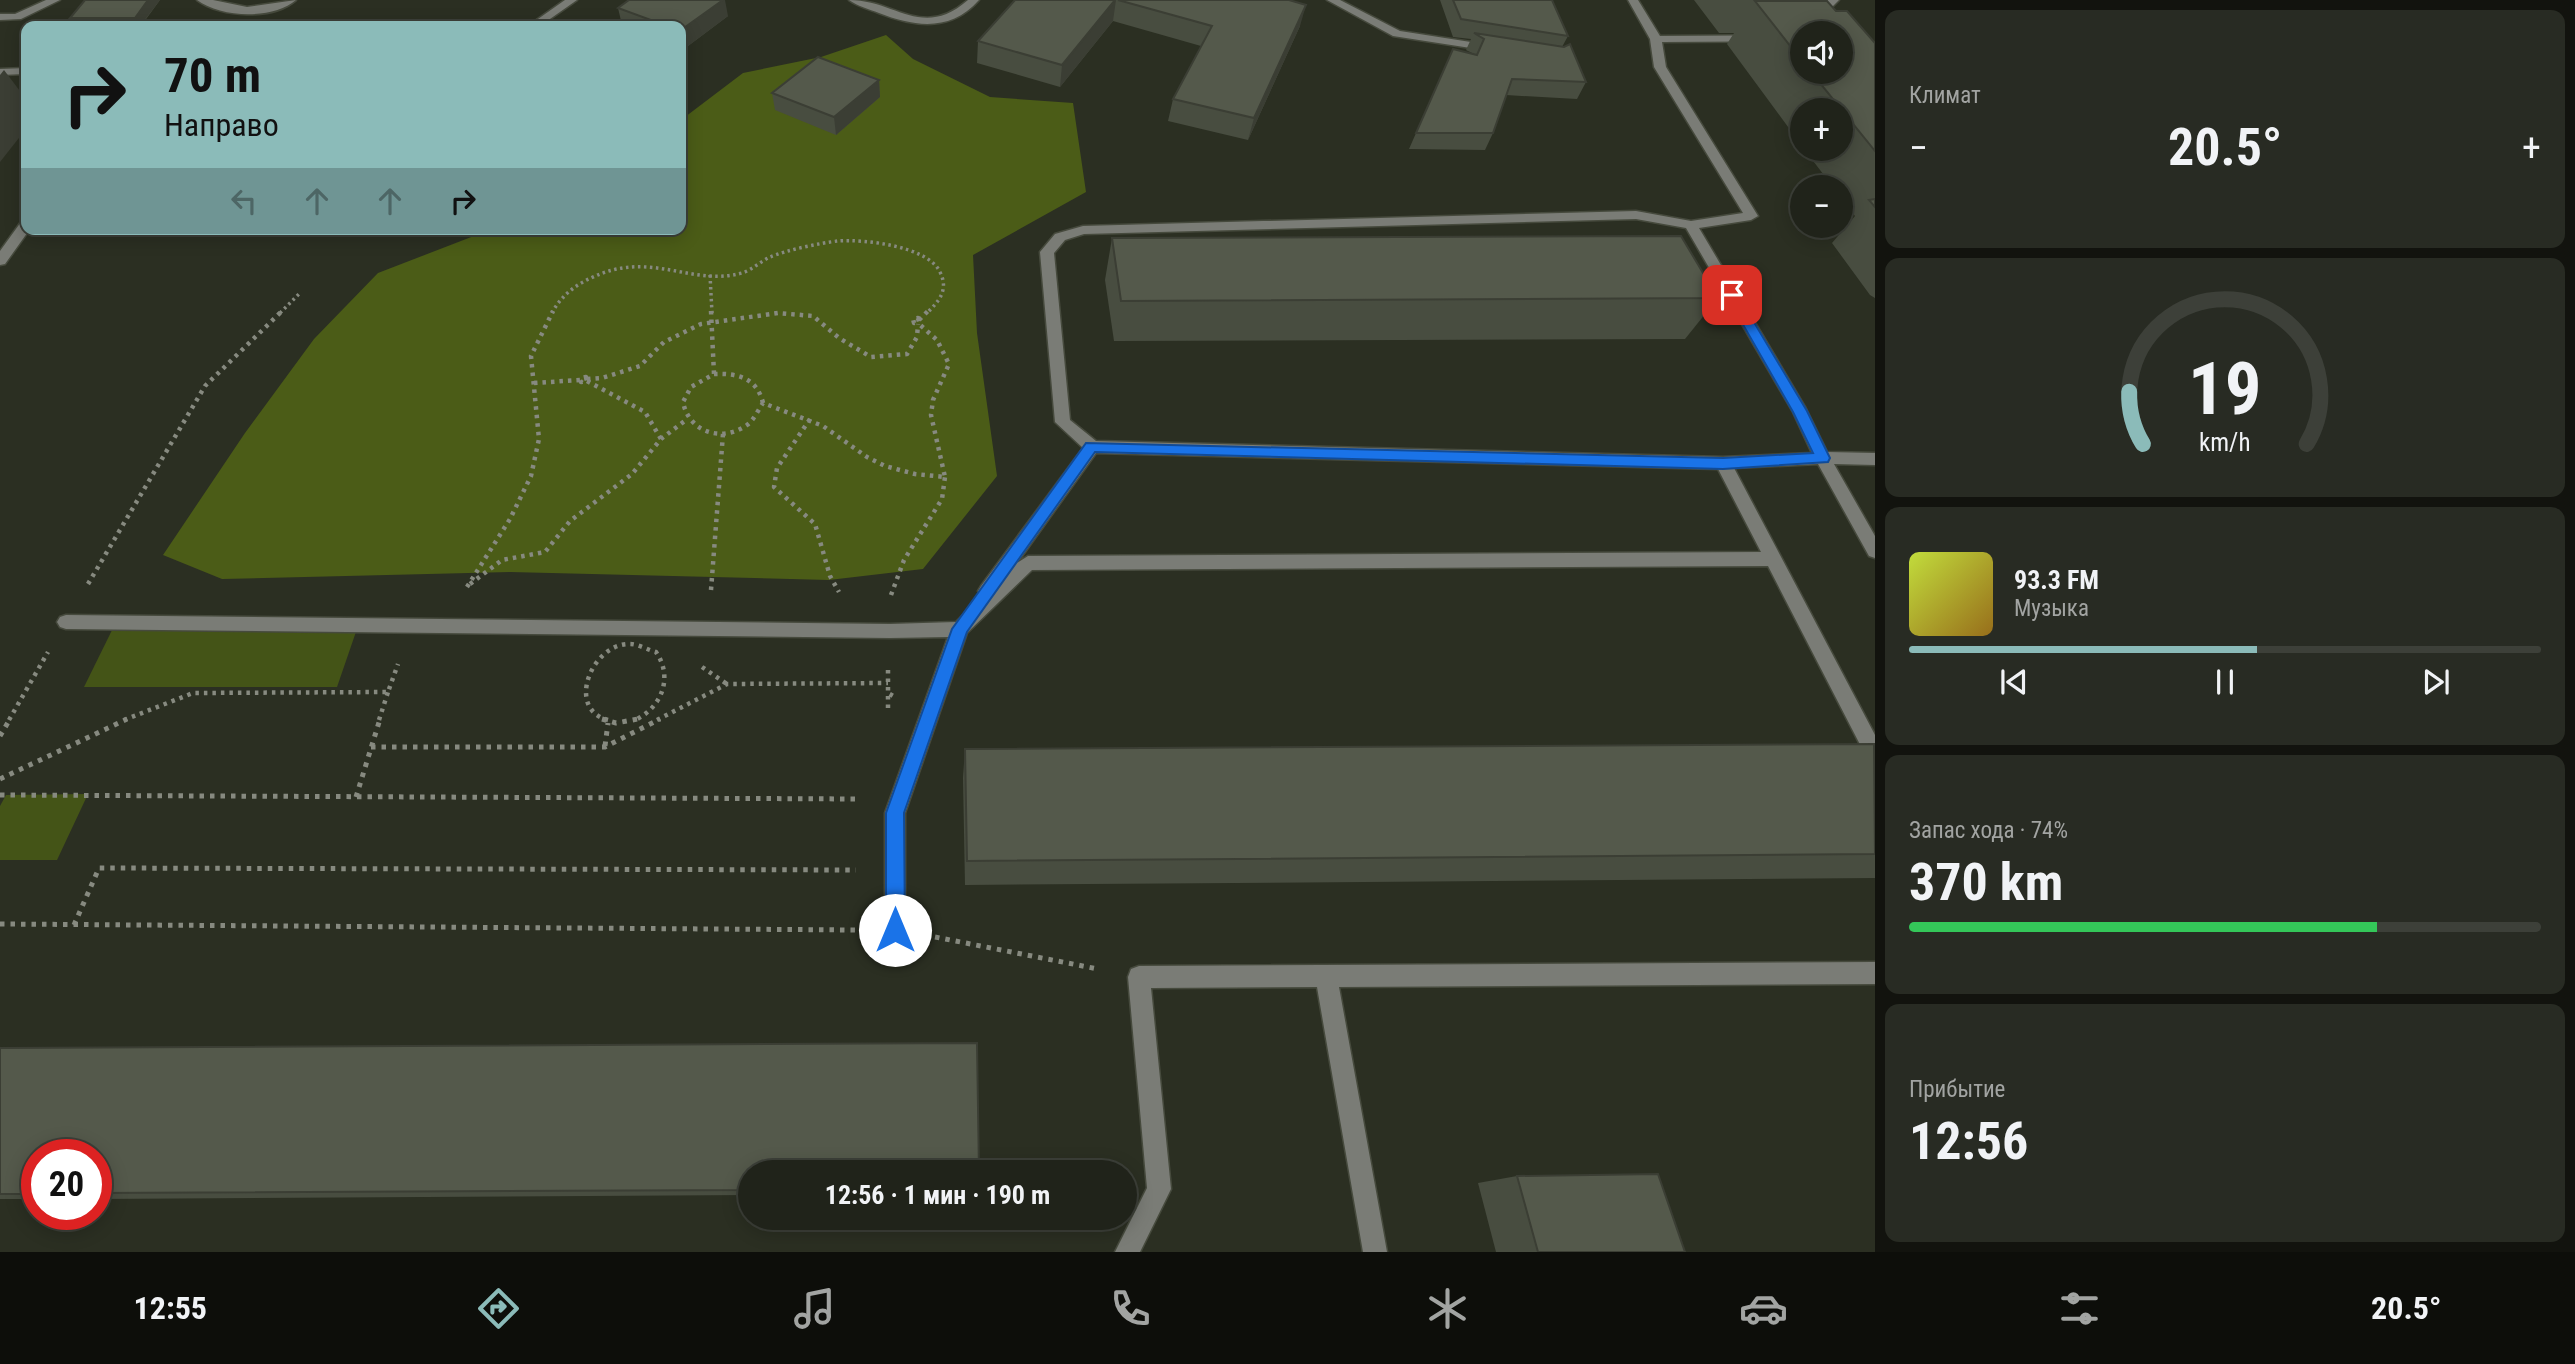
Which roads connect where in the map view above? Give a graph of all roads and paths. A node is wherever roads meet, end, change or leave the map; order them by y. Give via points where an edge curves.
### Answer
1 (55, 0) edge
2 (202, 0) edge
3 (291, 0) edge
4 (572, 0) edge
5 (854, 0) edge
6 (974, 0) edge
7 (1332, 0) edge
8 (1633, 0) edge
9 (1834, 0) edge
10 (0, 17) edge
11 (540, 21) edge
12 (1832, 21) edge
13 (1790, 38) edge
14 (1656, 39) junction
15 (1503, 50) edge
16 (21, 71) edge
17 (0, 72) edge
18 (1691, 225) junction
19 (21, 232) edge
20 (0, 261) edge
21 (709, 275) junction
22 (301, 292) dead end
23 (711, 321) junction
24 (919, 321) junction
25 (714, 374) junction
26 (587, 380) junction
27 (534, 383) junction
28 (763, 403) junction
29 (810, 419) junction
30 (686, 420) junction
31 (723, 434) junction
32 (661, 439) junction
33 (1091, 447) junction
34 (1822, 458) junction
35 (1875, 459) edge
36 (1723, 463) junction
37 (945, 477) junction
38 (1875, 551) edge
39 (1773, 559) junction
40 (467, 587) junction
41 (66, 622) junction
42 (451, 626) junction
43 (410, 627) junction
44 (708, 628) junction
45 (960, 629) junction
46 (890, 631) junction
47 (888, 683) dead end
48 (388, 692) junction
49 (930, 715) junction
50 (887, 720) dead end
51 (608, 723) junction
52 (0, 736) edge
53 (372, 747) junction
54 (605, 747) junction
55 (1875, 754) edge
56 (0, 779) edge
57 (0, 795) edge
58 (356, 797) junction
59 (870, 799) dead end
60 (858, 870) dead end
61 (0, 924) edge
62 (74, 925) junction
63 (895, 930) junction
64 (1875, 973) edge
65 (1326, 976) junction
66 (1139, 977) junction
67 (1127, 1252) edge
68 (1376, 1252) edge

1 - 10 street via 18,17
2 - 3 street via 230,10 260,12
4 - 11 street
5 - 6 street via 909,20 940,23
7 - 15 street via 1397,34
8 - 14 street
9 - 12 street via 1823,10
13 - 14 street
14 - 18 street via 1660,67 1751,216
16 - 17 street
18 - 33 street via 1636,215 1083,230 1060,237 1048,252 1062,422
18 - 34 street via 1800,411
19 - 20 street
21 - 23 path
21 - 24 path via 743,273 771,257 837,241 891,245 929,258 943,278 944,291 938,302
21 - 27 path via 643,265 609,270 576,285 555,307 536,342 531,356
22 - 41 path via 205,386
23 - 24 path via 778,313 813,316 853,348 871,357 889,358 907,354 918,337
23 - 25 path
23 - 26 path via 664,342 640,366
24 - 37 path via 937,340 949,364 936,390 930,418
25 - 28 path via 748,378 757,384
25 - 30 path via 696,382 683,398
26 - 27 path via 584,376
26 - 32 path via 645,412
27 - 40 path via 539,439 531,476
28 - 29 path
28 - 31 path via 757,419 747,427
29 - 37 path via 881,464
29 - 46 path via 777,468 774,487 814,522 826,552 830,580 844,597
30 - 31 path via 701,431
30 - 32 path
31 - 44 path
32 - 40 path via 632,474 570,522 545,551 502,559
33 - 36 street
33 - 45 street
34 - 35 street
34 - 36 street
34 - 38 street
36 - 39 street
37 - 46 path via 942,499 904,560 891,593
39 - 45 street via 1028,563
39 - 55 street
40 - 42 path
41 - 43 street
41 - 52 path
42 - 43 street
42 - 44 street
43 - 48 path
44 - 46 street
45 - 46 street
45 - 49 street
47 - 54 path via 727,684
48 - 53 path
48 - 56 path via 193,692
49 - 50 path via 888,693
49 - 63 street via 895,813
51 - 51 path via 633,722 654,708 665,678 656,652 642,646 619,646 594,664 588,678 588,704
51 - 54 path
53 - 54 path
53 - 58 path
57 - 58 path
58 - 59 path
60 - 62 path via 99,867
61 - 62 path
62 - 63 path
63 - 66 path
64 - 65 street
65 - 66 street
65 - 68 street
66 - 67 street via 1159,1189

